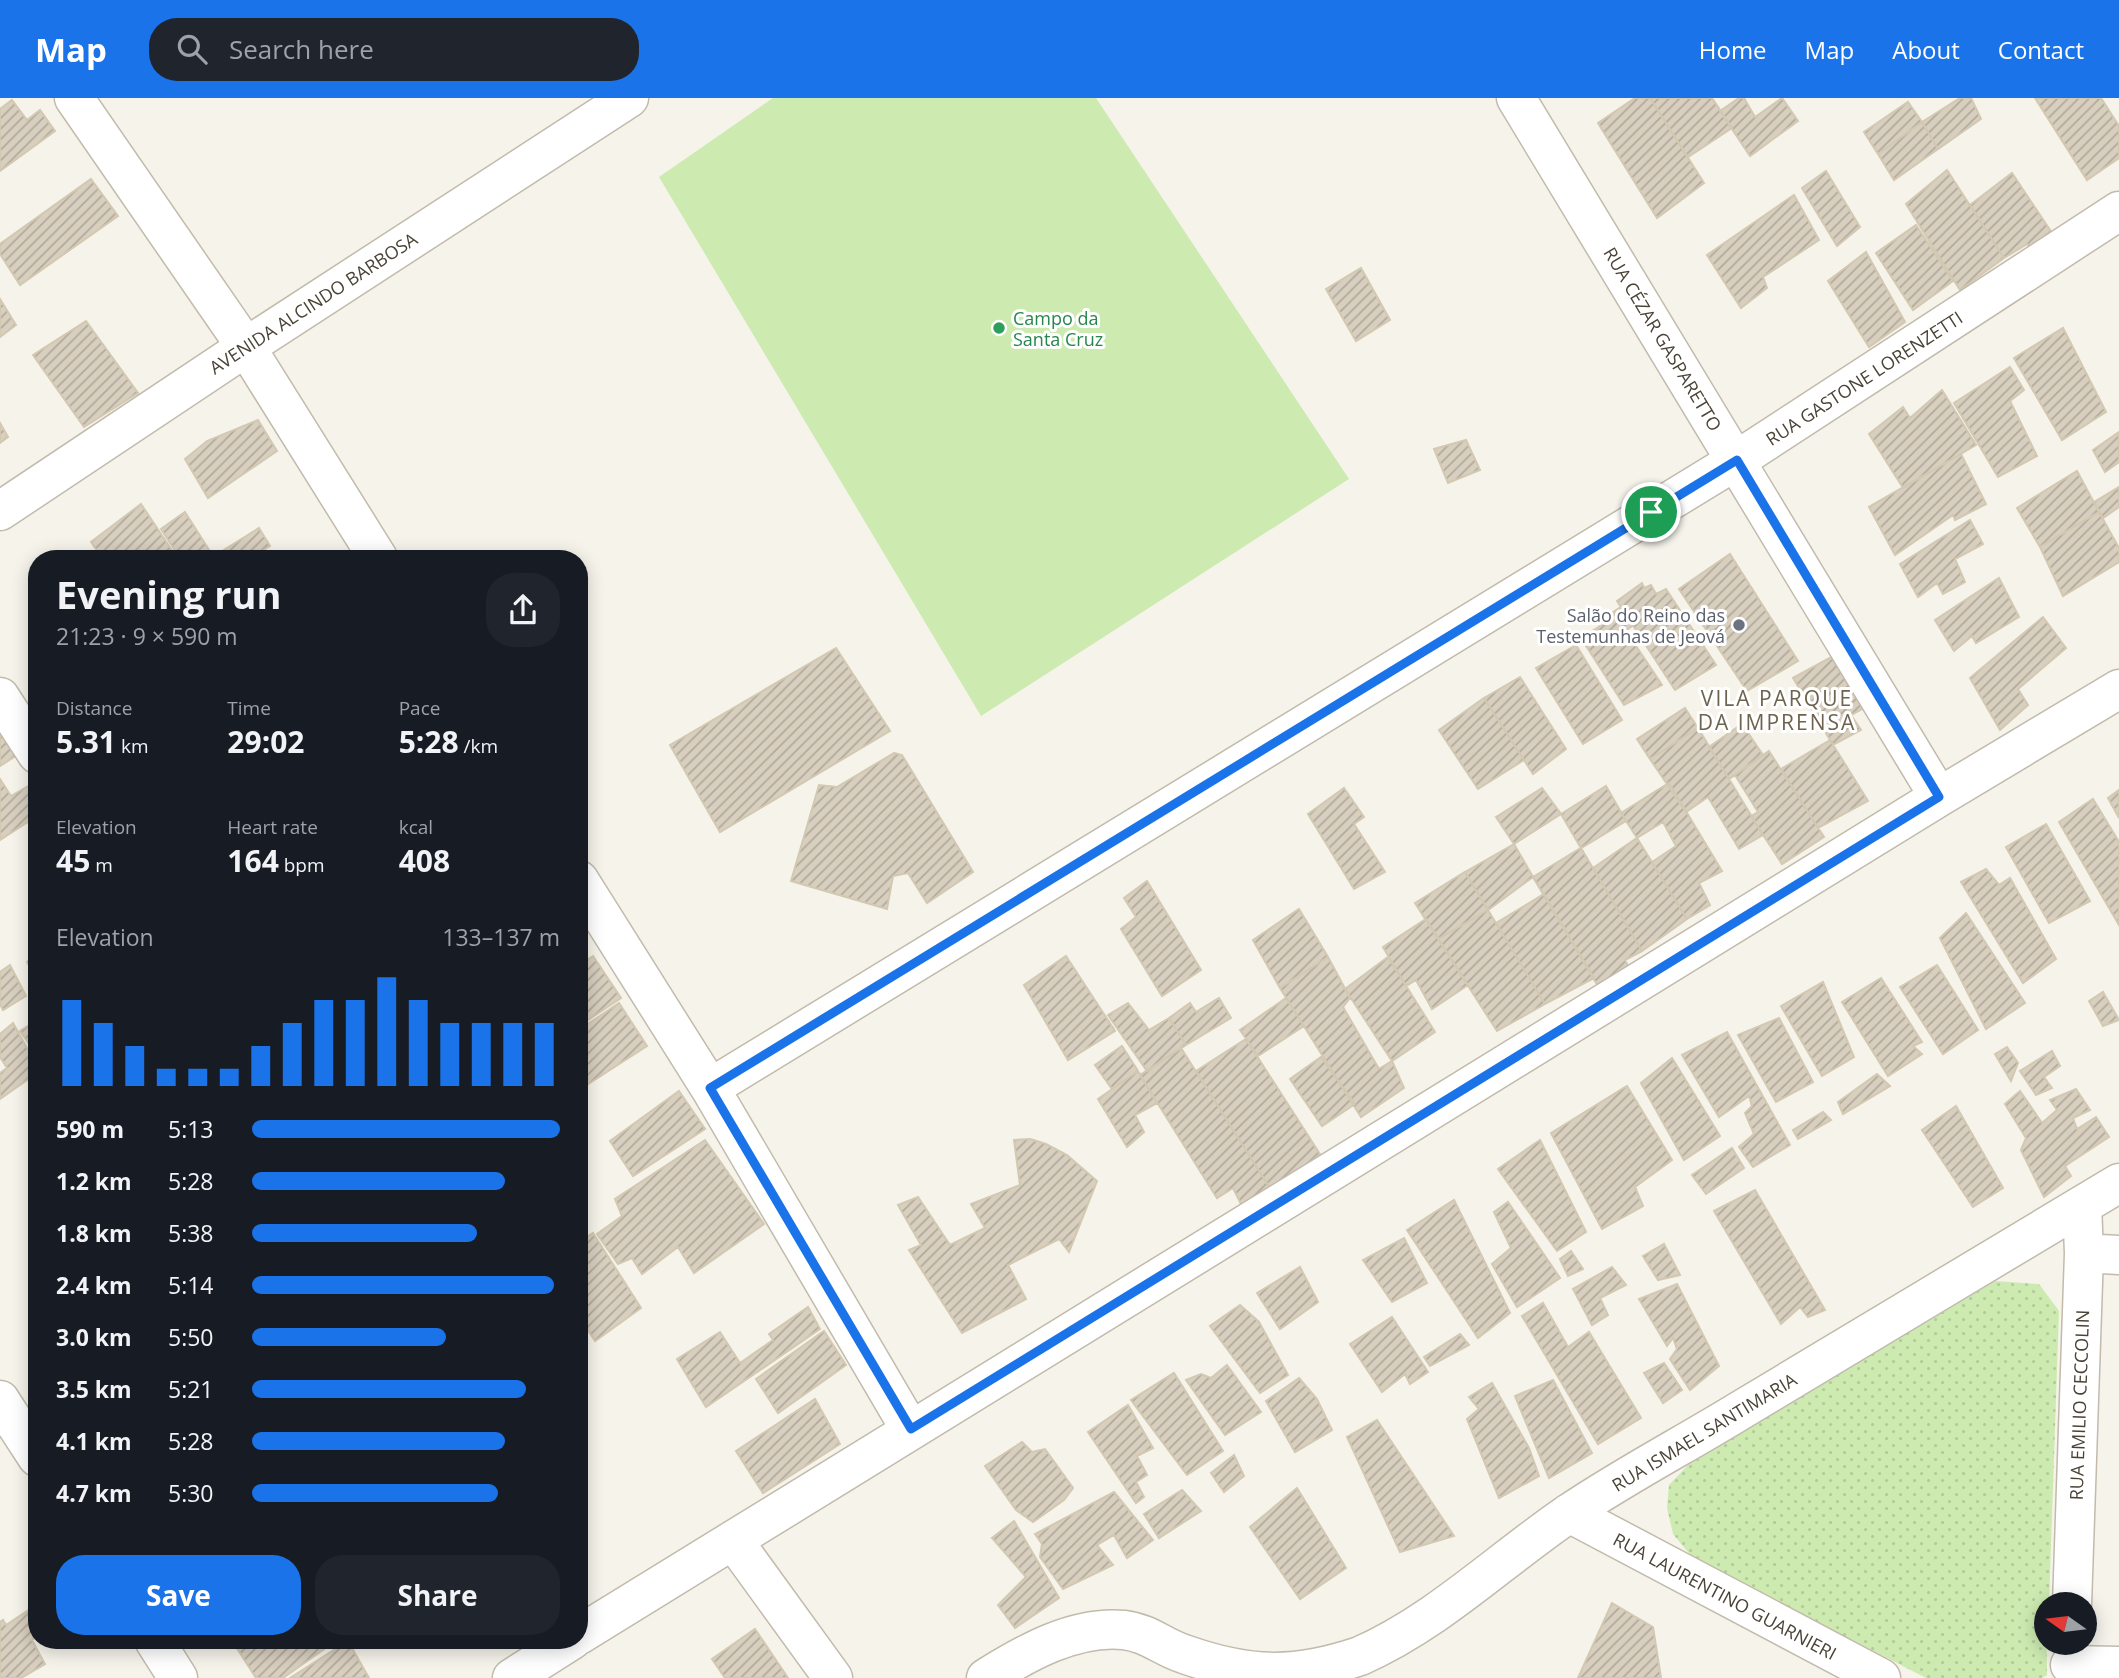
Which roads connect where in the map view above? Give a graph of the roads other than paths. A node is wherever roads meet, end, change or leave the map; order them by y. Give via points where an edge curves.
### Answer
1 (74, 98) edge
2 (629, 98) edge
3 (1516, 98) edge
4 (2119, 211) edge
5 (246, 347) junction
6 (1737, 460) junction
7 (0, 511) edge
8 (373, 550) edge
9 (2119, 689) edge
10 (0, 696) edge
11 (28, 740) edge
12 (1939, 797) junction
13 (588, 894) edge
14 (710, 1088) junction
15 (2119, 1183) edge
16 (2082, 1205) junction
17 (2101, 1254) edge
18 (0, 1400) edge
19 (911, 1429) junction
20 (28, 1443) edge
21 (1569, 1513) junction
22 (733, 1540) junction
23 (2073, 1592) edge
24 (588, 1623) edge
25 (160, 1649) edge
26 (551, 1649) edge
27 (2070, 1662) edge
28 (2119, 1666) edge
29 (1290, 1676) edge
30 (178, 1678) edge
31 (512, 1678) edge
32 (833, 1678) edge
33 (986, 1678) edge
34 (1881, 1678) edge

1 - 5 street
2 - 5 street, AVENIDA ALCINDO BARBOSA
3 - 6 street, RUA CÉZAR GASPARETTO
4 - 6 street, RUA GASTONE LORENZETTI
5 - 7 street, AVENIDA ALCINDO BARBOSA
5 - 8 street
6 - 12 street, RUA CÉZAR GASPARETTO
6 - 14 street, RUA GASTONE LORENZETTI
9 - 12 street
10 - 11 street
12 - 19 street
13 - 14 street
14 - 19 street
15 - 16 street, RUA ISMAEL SANTIMARIA
16 - 17 street, RUA EMILIO CECCOLIN
16 - 21 street, RUA ISMAEL SANTIMARIA
17 - 23 street, RUA EMILIO CECCOLIN
18 - 20 street
19 - 22 street
21 - 29 street, RUA ISMAEL SANTIMARIA via 1426,1619 1361,1656 1319,1672
21 - 34 street, RUA LAURENTINO GUARNIERI
22 - 24 street
22 - 32 street
25 - 30 street
26 - 31 street
27 - 28 street
29 - 33 street, RUA ISMAEL SANTIMARIA via 1239,1670 1180,1653 1152,1637 1104,1630 1080,1633 1038,1649

